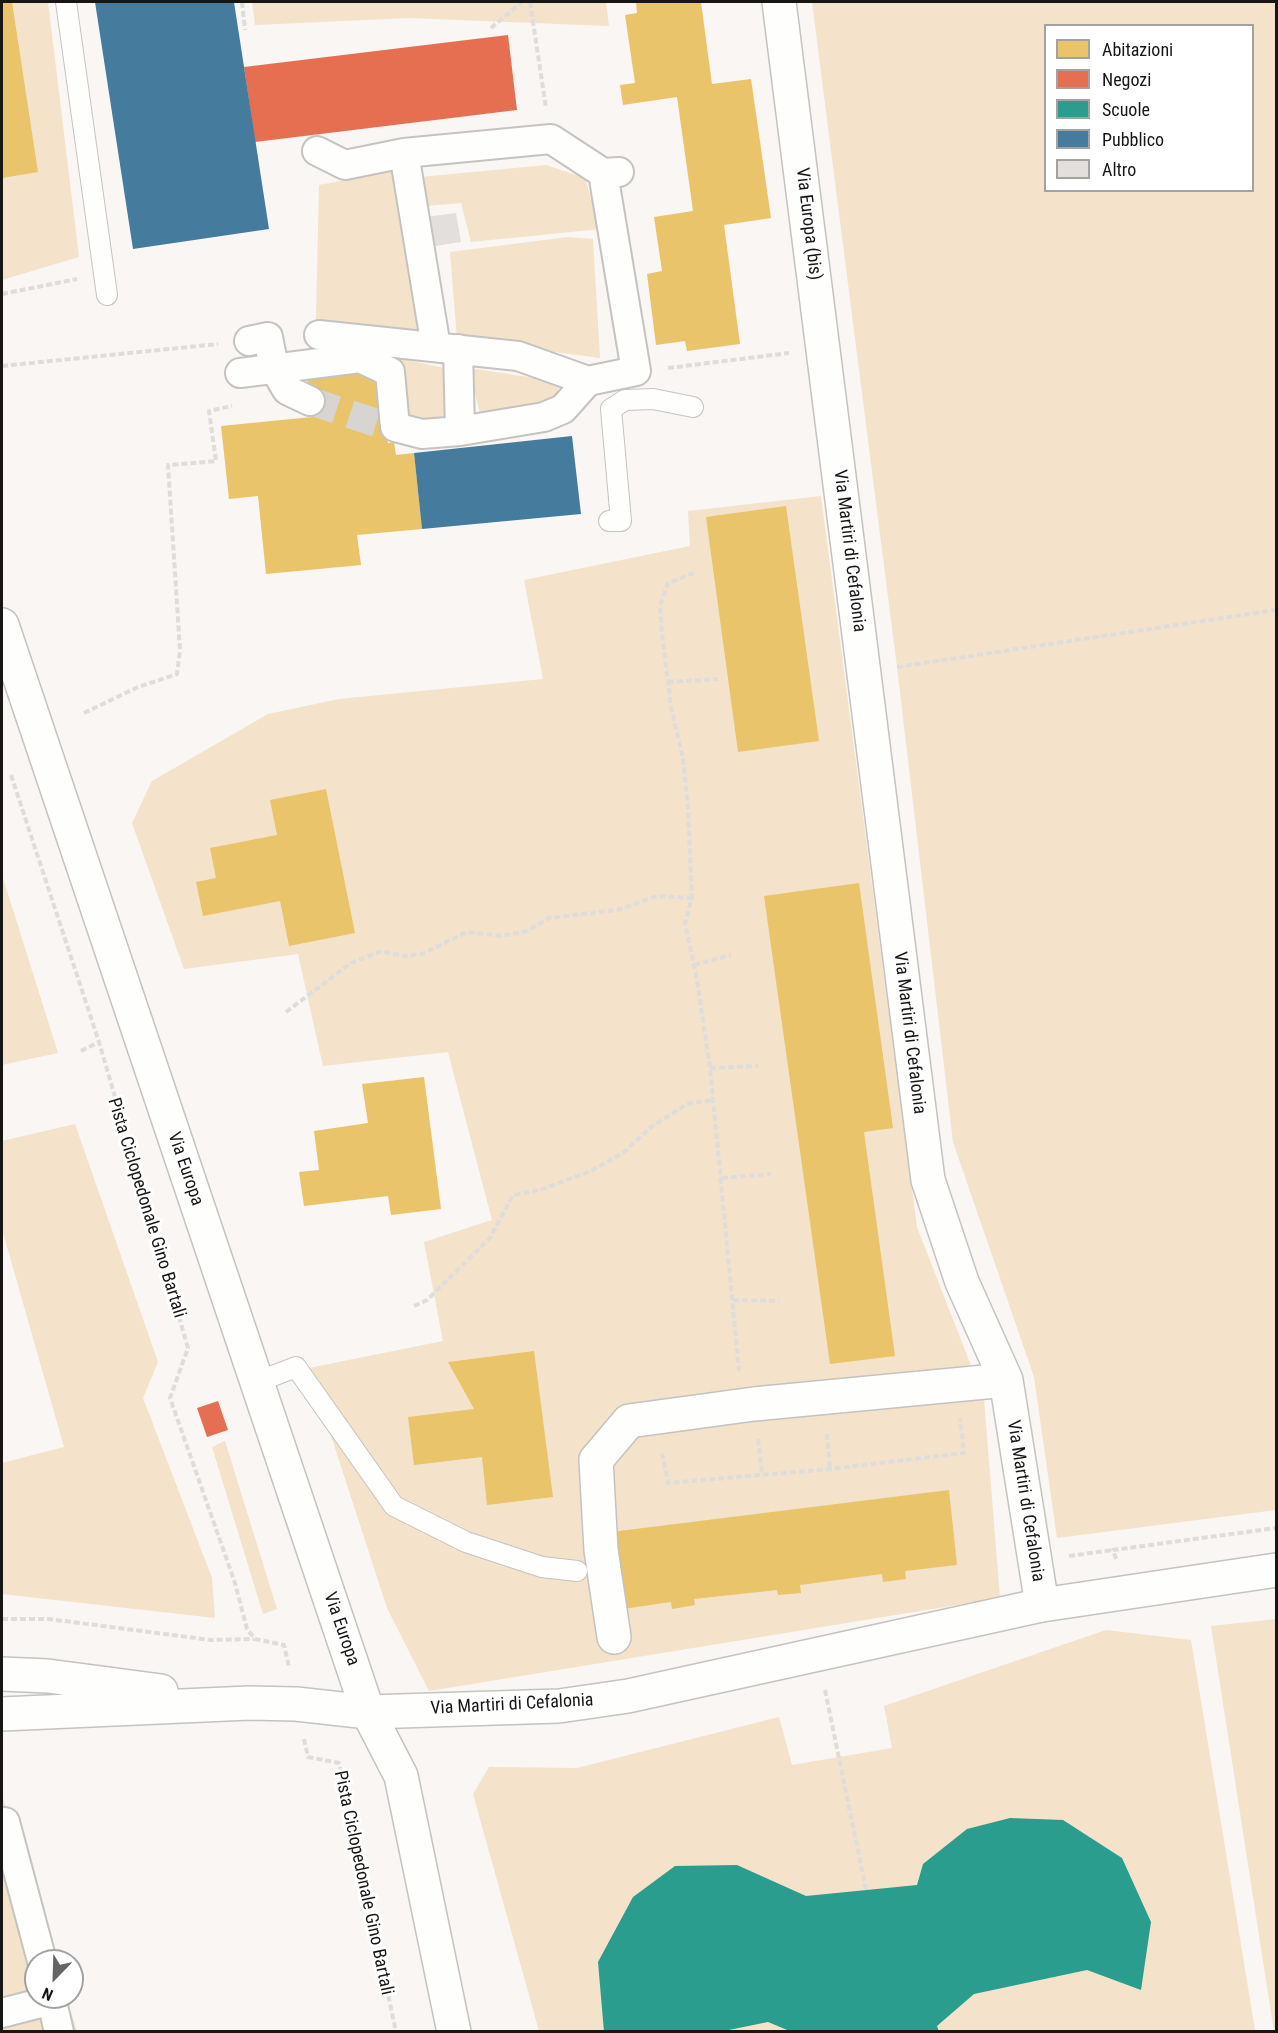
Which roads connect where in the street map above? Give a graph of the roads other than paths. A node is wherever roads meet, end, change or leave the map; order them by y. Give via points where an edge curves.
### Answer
1 (66, 2) edge
2 (779, 2) edge
3 (317, 151) dead end
4 (404, 153) junction
5 (107, 295) dead end
6 (319, 335) dead end
7 (249, 341) road end
8 (447, 348) junction
9 (240, 374) dead end
10 (588, 381) junction
11 (290, 386) junction
12 (693, 407) dead end
13 (460, 431) junction
14 (836, 447) joint
15 (609, 521) dead end
16 (2, 625) edge
17 (1006, 1380) junction
18 (257, 1382) junction
19 (1276, 1570) edge
20 (577, 1571) dead end
21 (1042, 1605) junction
22 (615, 1637) dead end
23 (2, 1674) edge
24 (249, 1703) junction
25 (368, 1712) junction
26 (2, 1714) edge
27 (2, 1823) edge
28 (39, 1949) edge
29 (24, 2007) edge
30 (54, 2009) edge
31 (2, 2013) edge
32 (59, 2031) edge
33 (454, 2031) edge

1 - 5 lane
2 - 14 street, Via Europa (bis)
3 - 4 street via 345,165
4 - 8 street
4 - 10 street via 551,139 611,173 636,371
6 - 8 street
7 - 11 street via 268,337
8 - 10 street via 518,356
8 - 13 street
9 - 11 street
10 - 13 street via 563,409 544,417
11 - 13 street via 296,368 360,358 390,372 390,426 422,434
12 - 15 lane via 653,399 625,400 611,409 621,521
14 - 17 street, Via Martiri di Cefalonia via 928,1180 962,1282
16 - 18 street, Via Europa
17 - 21 street, Via Martiri di Cefalonia
17 - 22 street via 629,1421 596,1460 601,1550
18 - 20 lane via 296,1367 394,1506 466,1542 542,1567
18 - 25 street, Via Europa
19 - 21 street, Via Martiri di Cefalonia
21 - 25 street, Via Martiri di Cefalonia via 627,1696 558,1706
23 - 24 street, Via Martiri di Cefalonia via 48,1676
24 - 25 street, Via Martiri di Cefalonia
24 - 26 street, Via Martiri di Cefalonia
25 - 33 street via 401,1776
27 - 28 street via 5,1822
29 - 31 street
30 - 32 street

